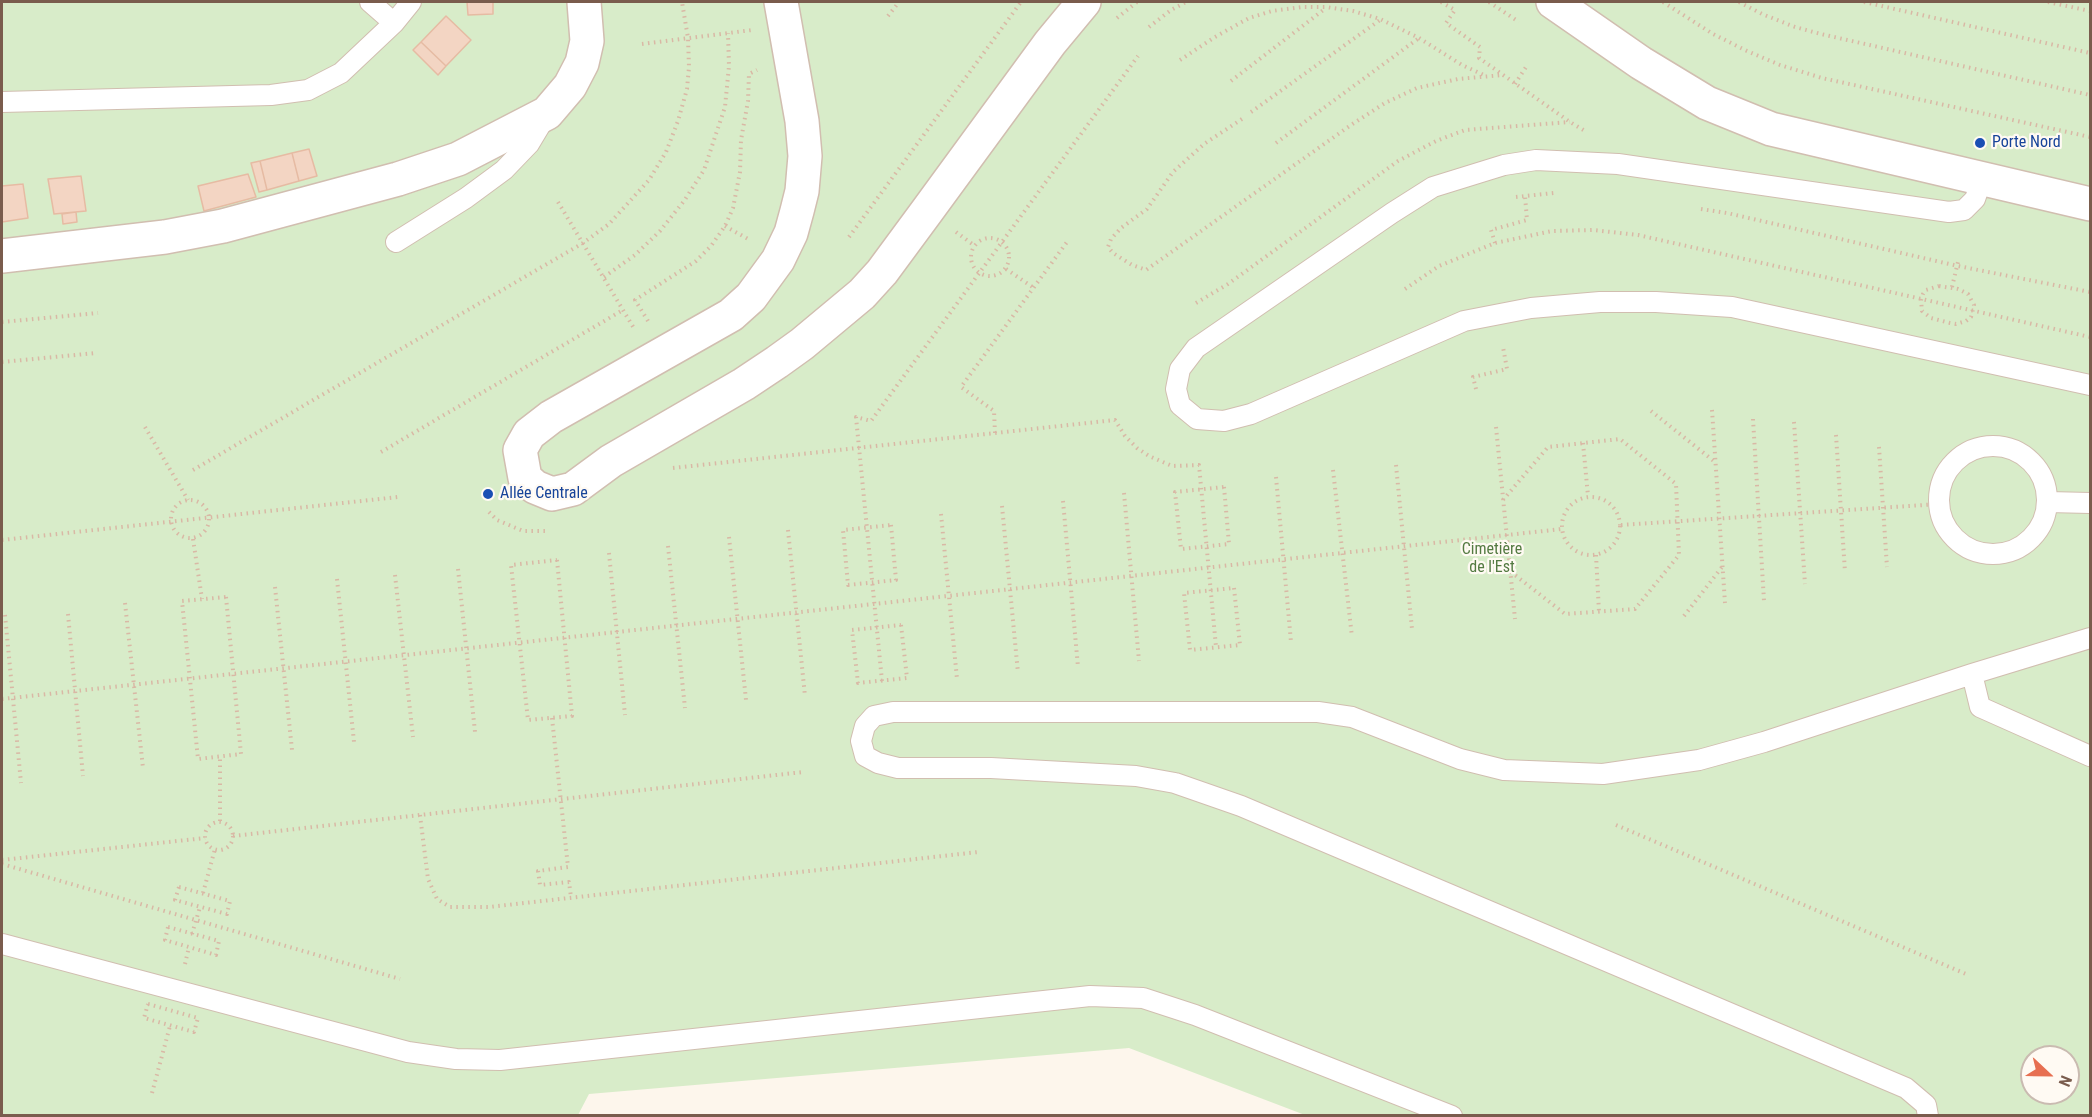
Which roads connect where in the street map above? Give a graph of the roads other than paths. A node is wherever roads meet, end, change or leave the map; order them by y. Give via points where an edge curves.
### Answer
1 (370, 2) edge
2 (411, 2) edge
3 (584, 2) edge
4 (1084, 2) edge
5 (1553, 2) edge
6 (783, 14) edge
7 (394, 23) junction
8 (2, 102) edge
9 (548, 113) junction
10 (1982, 179) junction
11 (2091, 204) edge
12 (396, 242) dead end
13 (2, 256) edge
14 (2091, 385) edge
15 (2048, 502) junction
16 (2091, 503) edge
17 (2091, 638) edge
18 (1972, 674) junction
19 (2091, 756) edge
20 (2, 944) edge
21 (1452, 1116) edge
22 (1928, 1116) edge

1 - 7 lane
2 - 7 lane
3 - 9 street via 588,41 582,63 570,86
4 - 6 street via 862,294 777,363 611,461 573,489 552,494 535,487 525,478 520,450 529,434 551,417 731,315 765,280 778,260 791,233 802,191 805,156
5 - 10 street via 1641,63 1707,103 1735,115 1771,129
7 - 8 lane via 341,73 308,90 271,95
9 - 12 lane via 529,144 504,170
9 - 13 street via 458,159 234,223 165,237
10 - 11 street
10 - 14 lane via 1975,199 1964,210 1949,212 1618,164 1536,160 1504,165 1433,187 1196,348 1180,369 1176,389 1180,405 1197,419 1224,421 1251,414 1464,321 1531,308 1600,302 1732,307
15 - 15 lane via 2038,470 2026,457 1993,446 1960,457 1948,470 1939,504 1943,521 1966,548 2002,554 2033,537
15 - 16 lane
17 - 18 lane
18 - 19 lane via 1980,707
18 - 22 lane via 1699,760 1603,774 1504,770 1460,759 1352,717 1318,712 893,712 874,716 865,726 861,741 865,756 878,764 898,768 991,768 1136,776 1175,783 1241,806 1906,1088 1926,1105
20 - 21 lane via 408,1052 456,1059 500,1060 1090,996 1143,998

